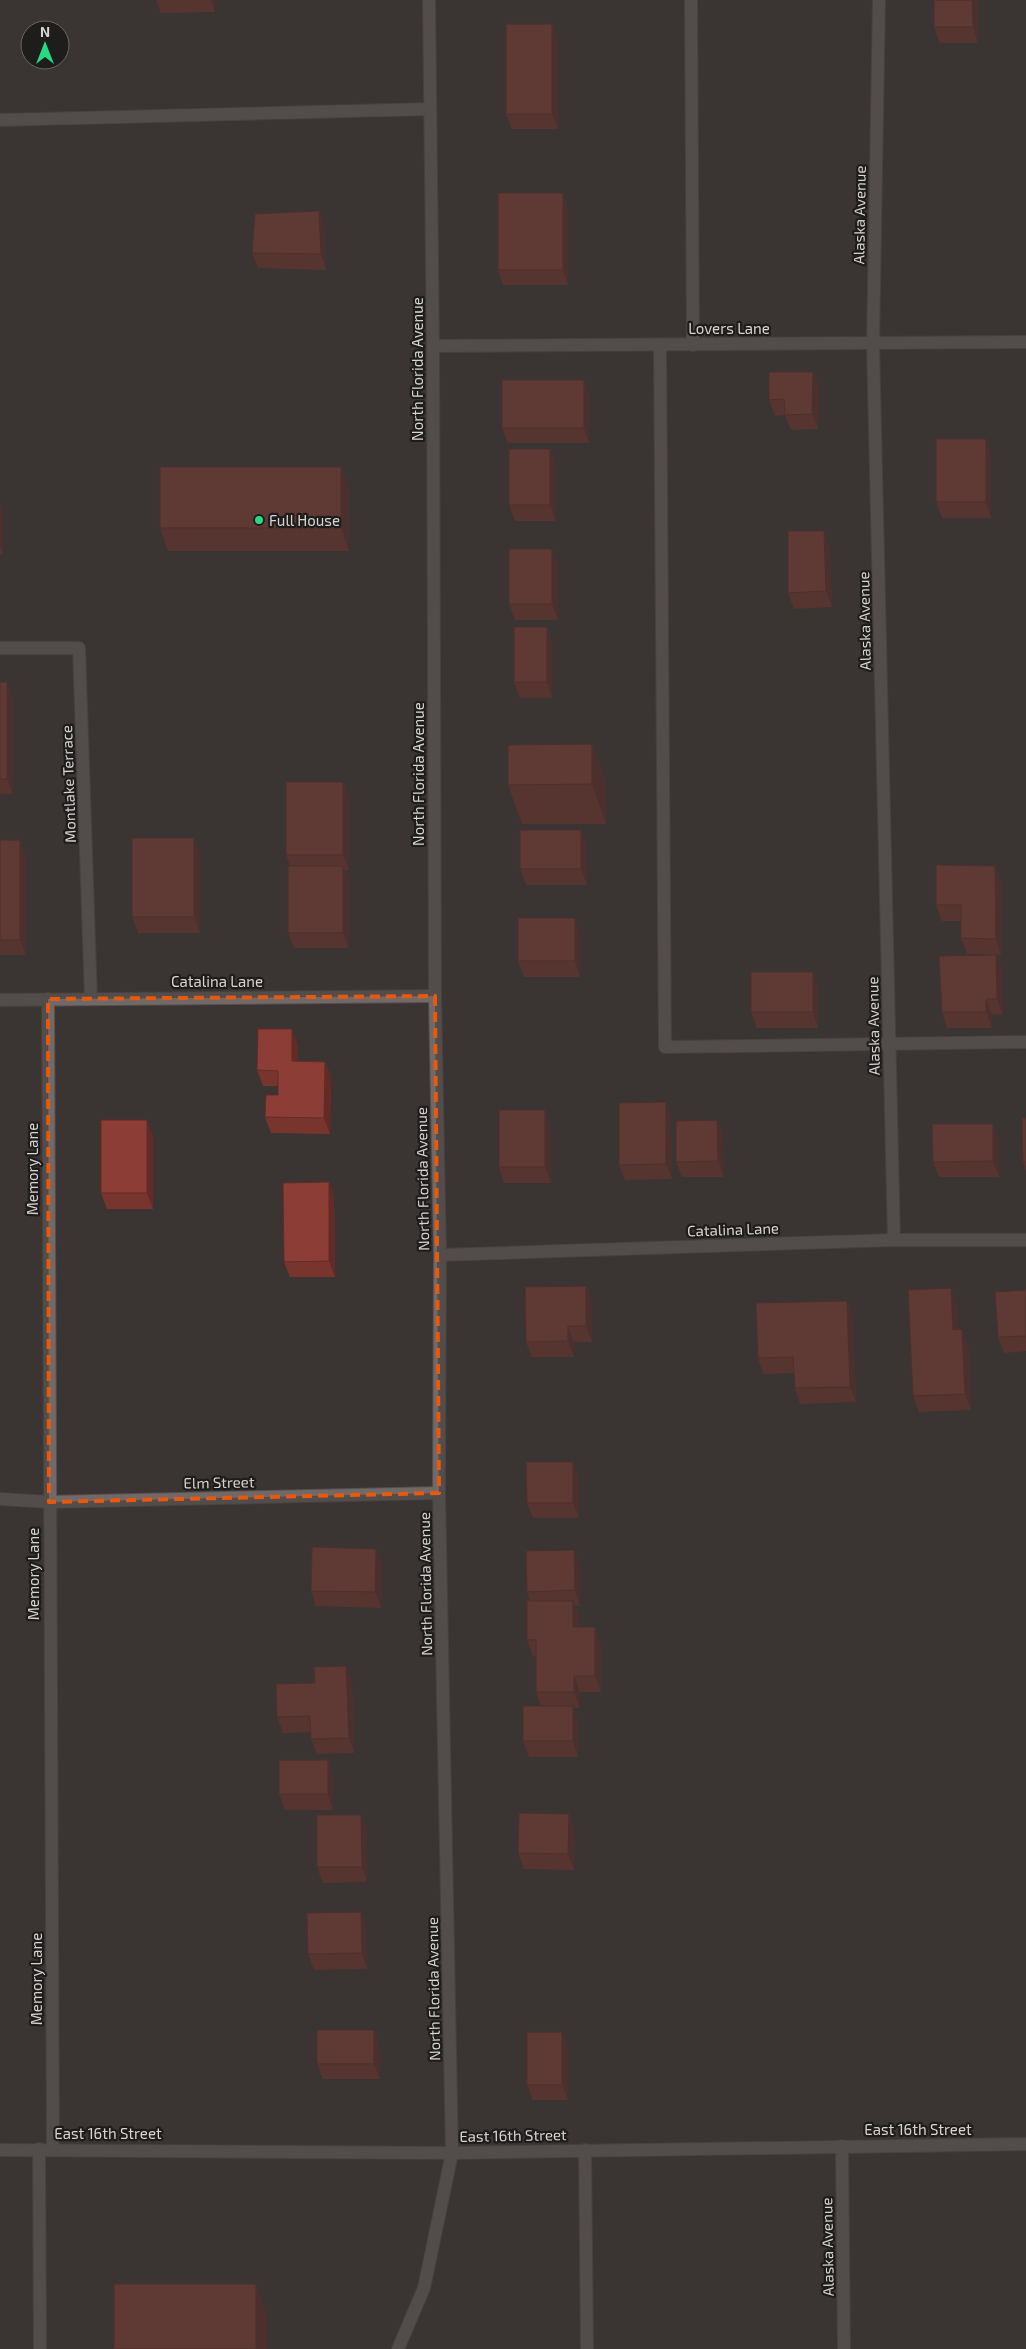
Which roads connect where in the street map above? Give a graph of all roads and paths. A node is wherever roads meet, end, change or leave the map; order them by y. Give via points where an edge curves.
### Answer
1 (429, 0) edge
2 (691, 0) edge
3 (879, 0) edge
4 (430, 109) junction
5 (0, 120) edge
6 (1026, 342) edge
7 (873, 344) junction
8 (660, 345) junction
9 (693, 345) junction
10 (433, 346) junction
11 (0, 648) edge
12 (435, 996) junction
13 (48, 999) junction
14 (92, 999) junction
15 (0, 1000) edge
16 (1026, 1042) edge
17 (890, 1044) junction
18 (894, 1240) junction
19 (1026, 1240) edge
20 (440, 1255) junction
21 (439, 1493) junction
22 (0, 1499) edge
23 (49, 1502) junction
24 (1026, 2144) edge
25 (842, 2146) junction
26 (53, 2148) junction
27 (39, 2149) junction
28 (0, 2150) edge
29 (585, 2150) junction
30 (452, 2152) junction
31 (40, 2349) edge
32 (398, 2349) edge
33 (587, 2349) edge
34 (844, 2349) edge

1 - 4 street, North Florida Avenue
2 - 9 street
3 - 7 street, Alaska Avenue
4 - 5 street
4 - 10 street, North Florida Avenue
6 - 7 street, Lovers Lane
7 - 9 street, Lovers Lane
7 - 17 street, Alaska Avenue
8 - 9 street, Lovers Lane
8 - 10 street, Lovers Lane
8 - 17 street via 665,1047
10 - 12 street, North Florida Avenue
11 - 14 street, Montlake Terrace via 79,648
12 - 14 street, Catalina Lane
12 - 20 street, North Florida Avenue
13 - 14 street, Catalina Lane
13 - 15 street, Catalina Lane
13 - 23 street, Memory Lane
16 - 17 street
17 - 18 street, Alaska Avenue
18 - 19 street, Catalina Lane
18 - 20 street, Catalina Lane
20 - 21 street, North Florida Avenue
21 - 23 street, Elm Street
21 - 30 street, North Florida Avenue
22 - 23 street, Elm Street
23 - 26 street, Memory Lane
24 - 25 street, East 16th Street
25 - 29 street, East 16th Street
25 - 34 street, Alaska Avenue
26 - 27 street, East 16th Street
26 - 30 street, East 16th Street
27 - 28 street, East 16th Street
27 - 31 street
29 - 30 street, East 16th Street
29 - 33 street
30 - 32 street, North Florida Avenue via 424,2288

